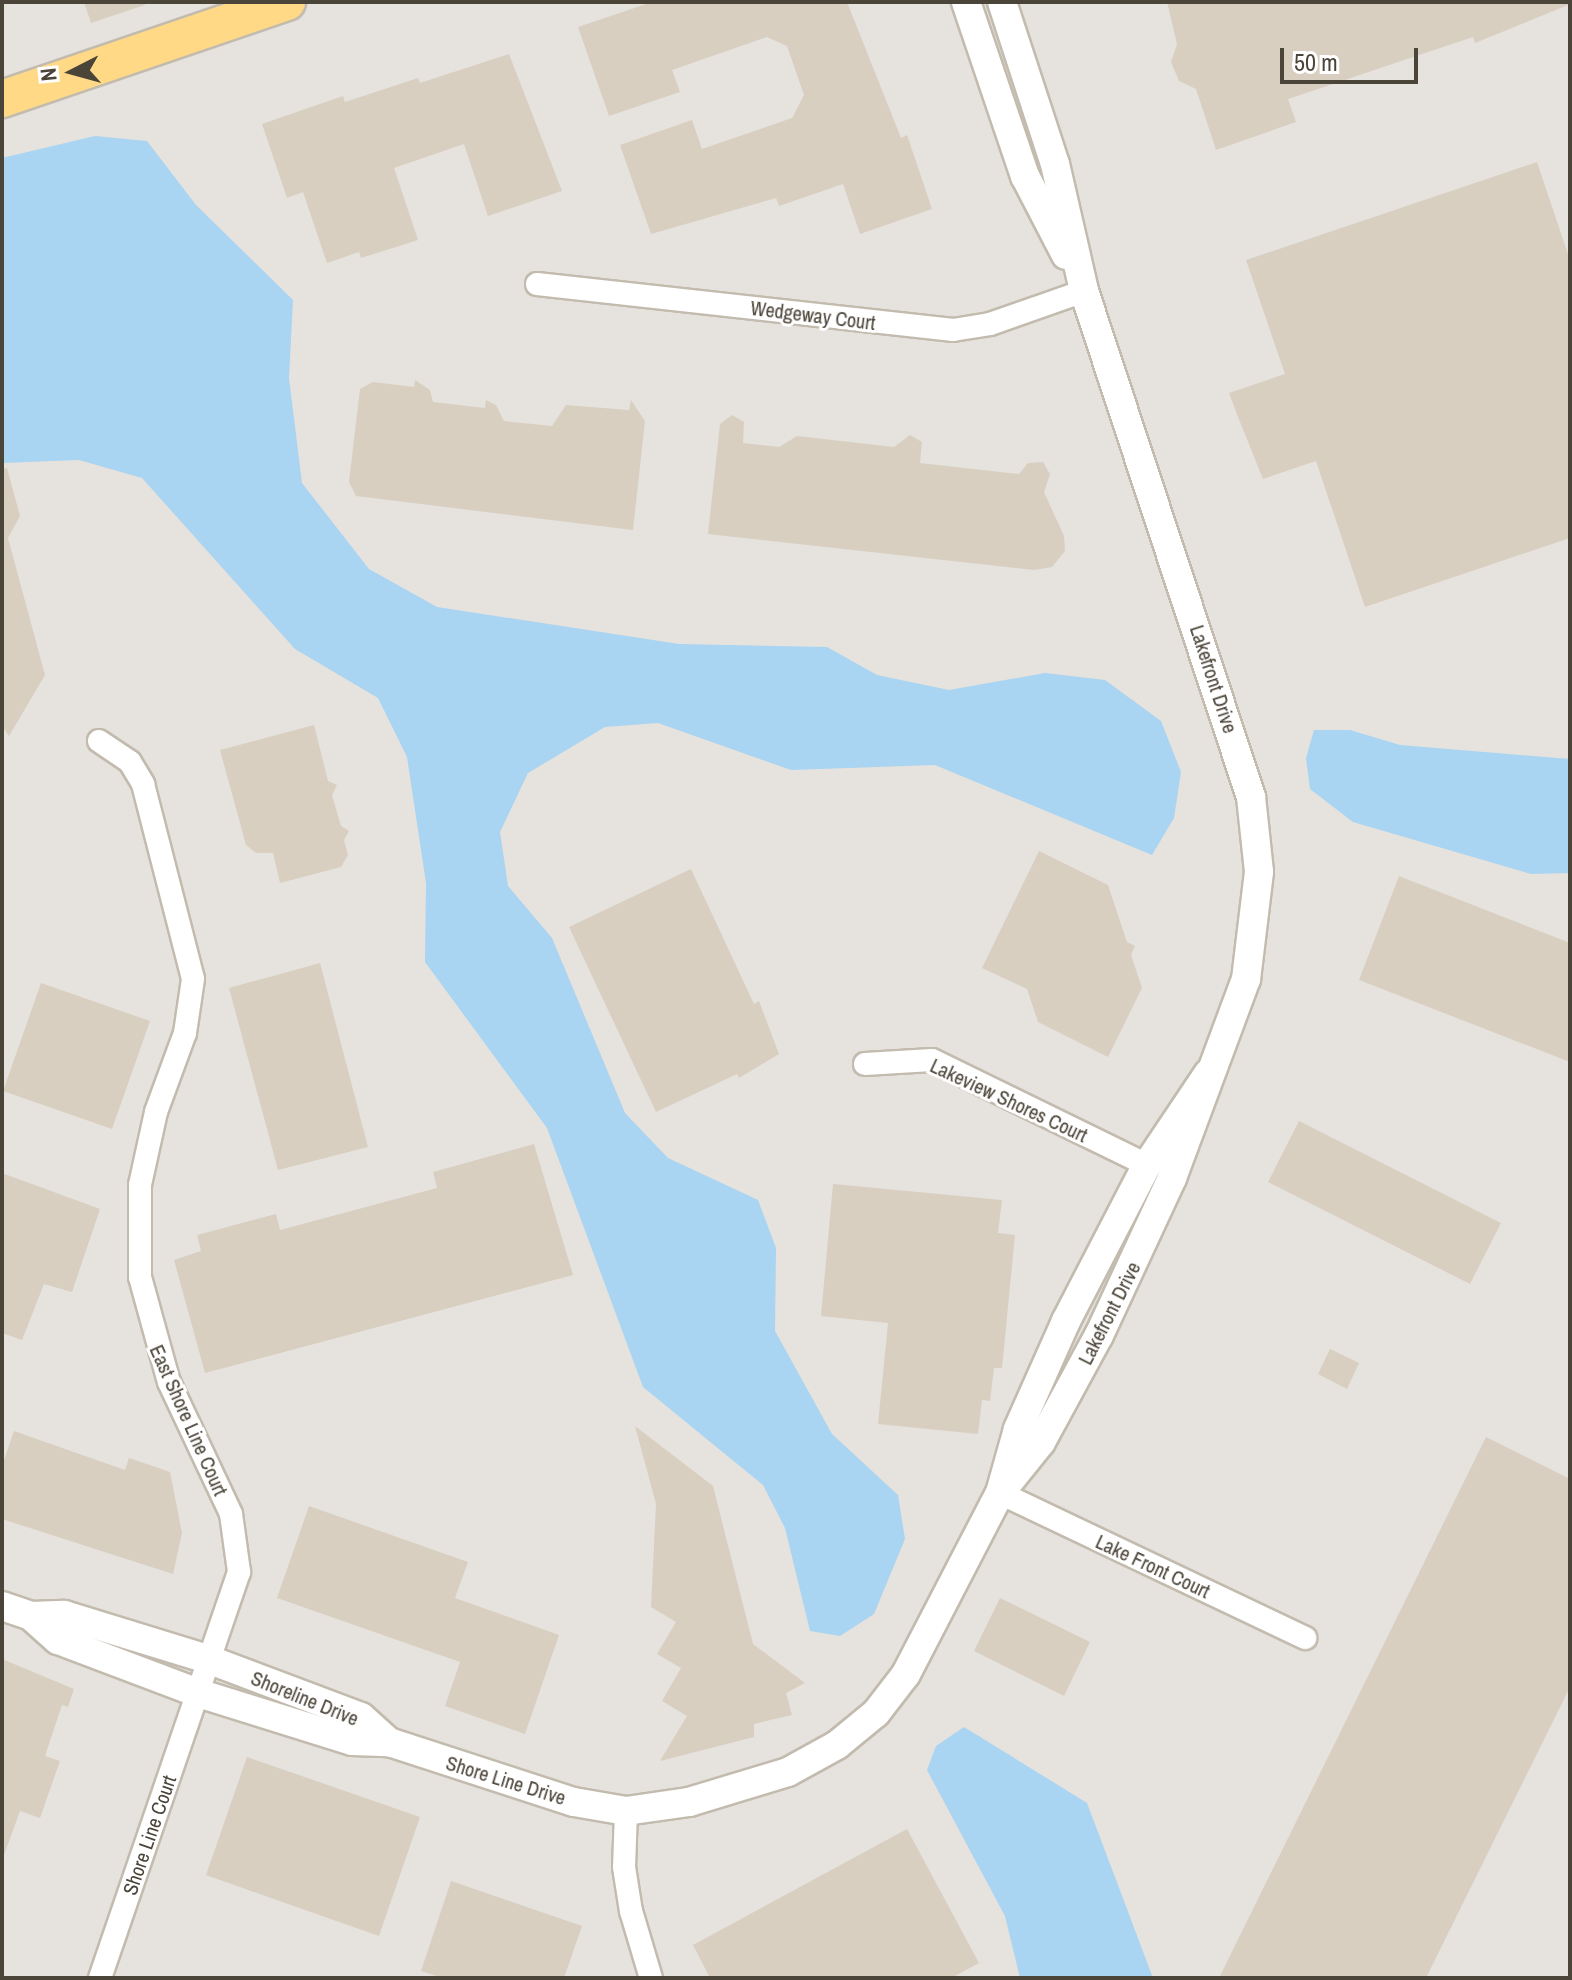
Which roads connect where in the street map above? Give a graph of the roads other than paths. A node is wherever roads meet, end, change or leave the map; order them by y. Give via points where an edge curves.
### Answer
1 (287, 2) edge
2 (966, 2) edge
3 (1002, 2) edge
4 (2, 99) edge
5 (537, 284) dead end
6 (1084, 291) junction
7 (99, 741) dead end
8 (865, 1064) dead end
9 (1208, 1074) junction
10 (1147, 1165) junction
11 (1000, 1493) junction
12 (2, 1606) edge
13 (31, 1616) junction
14 (1305, 1638) dead end
15 (210, 1660) junction
16 (198, 1693) junction
17 (389, 1742) junction
18 (626, 1811) junction
19 (100, 1978) edge
20 (651, 1978) edge

1 - 4 highway
2 - 6 street, Lakefront Drive via 1025,176
3 - 6 street, Lakefront Drive via 1055,164
5 - 6 street, Wedgeway Court via 953,330 990,324
6 - 9 street, Lakefront Drive via 1251,797 1259,872 1252,943 1235,1016
7 - 15 street, East Shore Line Court via 130,762 143,784 193,979 185,1033 147,1144 138,1243 154,1341 231,1514 238,1542 235,1592
8 - 10 street, Lakeview Shores Court via 932,1060
9 - 10 street, Lakefront Drive
9 - 11 street, Lakefront Drive via 1135,1263 1041,1442
10 - 11 street, Lakefront Drive via 1066,1321 1018,1429
11 - 14 street, Lake Front Court
11 - 18 street, Lakefront Drive via 935,1624 876,1713 837,1745 738,1791
12 - 13 street, Shoreline Drive
13 - 15 street, Shoreline Drive via 64,1615
13 - 16 street, Shoreline Drive via 58,1640
15 - 16 street, East Shore Line Court
15 - 17 street, Shoreline Drive via 361,1717
16 - 17 street, Shoreline Drive via 352,1741
16 - 19 street, Shore Line Court
17 - 18 street, Shore Line Drive via 527,1790
18 - 20 street via 628,1896

